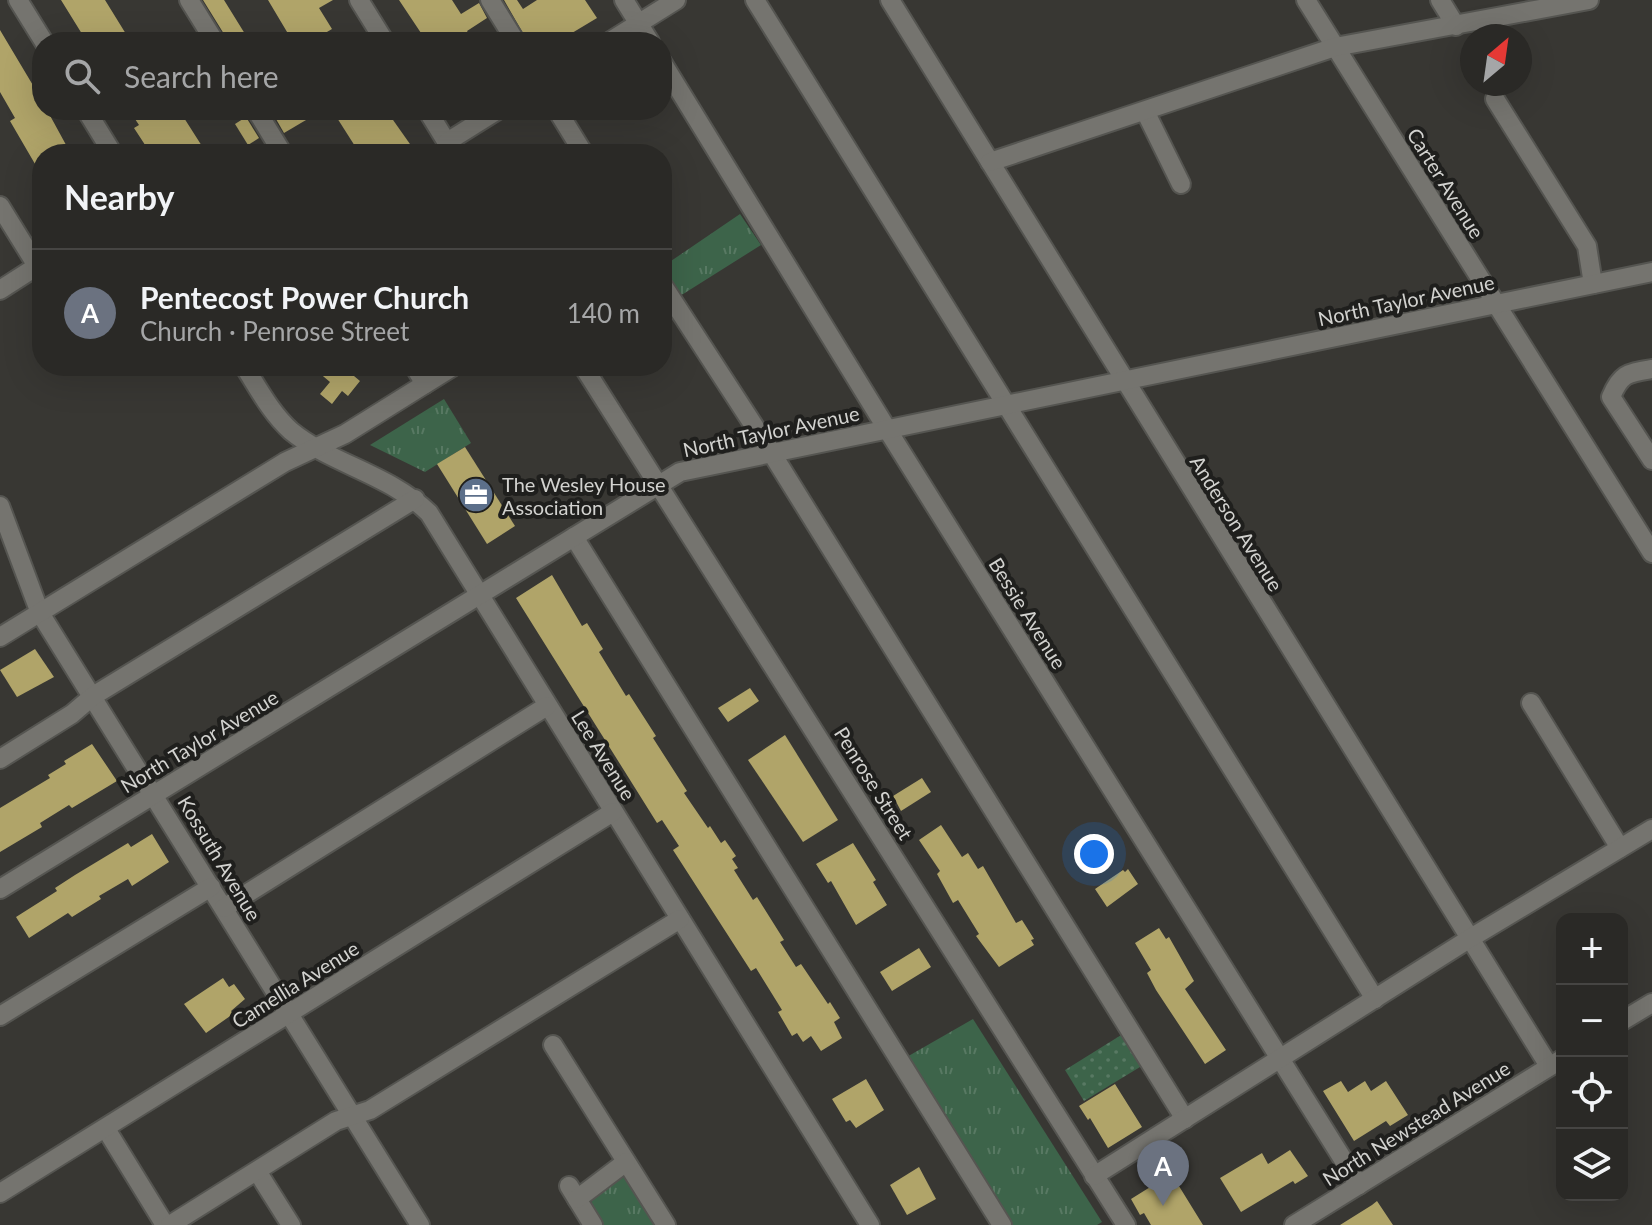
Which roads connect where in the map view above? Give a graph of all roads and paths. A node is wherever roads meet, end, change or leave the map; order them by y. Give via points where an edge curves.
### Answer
1 (18, 0) edge
2 (189, 0) edge
3 (359, 0) edge
4 (490, 0) edge
5 (624, 0) edge
6 (676, 0) edge
7 (755, 0) edge
8 (890, 0) edge
9 (1306, 0) edge
10 (1440, 0) edge
11 (1589, 0) edge
12 (1569, 2) edge
13 (638, 24) junction
14 (1456, 26) junction
15 (38, 32) edge
16 (209, 32) edge
17 (379, 32) edge
18 (510, 32) edge
19 (625, 32) edge
20 (643, 32) edge
21 (1335, 47) junction
22 (672, 78) edge
23 (1495, 99) dead end
24 (1145, 111) junction
25 (92, 120) edge
26 (262, 120) edge
27 (433, 120) edge
28 (485, 120) edge
29 (563, 120) edge
30 (107, 144) edge
31 (277, 144) edge
32 (448, 144) edge
33 (455, 144) edge
34 (578, 144) edge
35 (990, 162) junction
36 (1181, 184) dead end
37 (0, 206) edge
38 (32, 253) edge
39 (32, 270) edge
40 (1652, 272) edge
41 (1593, 284) junction
42 (0, 290) edge
43 (672, 299) edge
44 (1496, 303) junction
45 (1652, 369) edge
46 (250, 376) edge
47 (420, 376) edge
48 (438, 376) edge
49 (589, 376) edge
50 (1123, 380) junction
51 (425, 384) junction
52 (1008, 404) junction
53 (887, 429) junction
54 (317, 447) junction
55 (771, 452) junction
56 (1652, 460) edge
57 (659, 484) junction
58 (415, 499) junction
59 (0, 506) edge
60 (574, 537) junction
61 (1652, 553) edge
62 (480, 597) junction
63 (40, 613) junction
64 (0, 637) edge
65 (93, 696) junction
66 (1531, 703) dead end
67 (547, 706) junction
68 (0, 759) edge
69 (154, 793) junction
70 (613, 812) junction
71 (1652, 829) edge
72 (1620, 848) junction
73 (211, 887) junction
74 (0, 889) edge
75 (224, 908) junction
76 (680, 919) junction
77 (1469, 939) junction
78 (1375, 999) junction
79 (1652, 1003) edge
80 (289, 1014) junction
81 (0, 1016) edge
82 (1628, 1017) edge
83 (553, 1045) dead end
84 (1280, 1059) junction
85 (1556, 1062) edge
86 (352, 1115) junction
87 (1185, 1119) junction
88 (106, 1129) junction
89 (626, 1162) junction
90 (257, 1171) junction
91 (1094, 1176) junction
92 (1359, 1185) junction
93 (0, 1193) edge
94 (168, 1225) edge
95 (291, 1225) edge
96 (420, 1225) edge
97 (593, 1225) edge
98 (666, 1225) edge
99 (870, 1225) edge
100 (1002, 1225) edge
101 (1126, 1225) edge
102 (1294, 1225) edge

1 - 15 street
2 - 16 street
3 - 17 street
4 - 18 street
5 - 13 street
6 - 13 street
7 - 52 street
8 - 35 street, Anderson Avenue
9 - 21 street, Carter Avenue
10 - 14 street
11 - 12 street
12 - 14 street
13 - 19 street
13 - 20 street
14 - 21 street
21 - 24 street
21 - 44 street, Carter Avenue
22 - 53 street, Bessie Avenue
23 - 41 street via 1587,246
24 - 35 street
24 - 36 street
25 - 30 street
26 - 31 street
27 - 32 street
28 - 33 street
29 - 34 street
35 - 50 street, Anderson Avenue
37 - 38 street
39 - 42 street
40 - 41 street, North Taylor Avenue
41 - 44 street, North Taylor Avenue
43 - 55 street
44 - 50 street, North Taylor Avenue
44 - 61 street, Carter Avenue
45 - 56 street via 1627,373 1611,397
46 - 54 street, Lee Avenue via 292,431
47 - 51 street
48 - 51 street
49 - 57 street, Penrose Street
50 - 52 street, North Taylor Avenue
50 - 77 street, Anderson Avenue
51 - 54 street
52 - 53 street, North Taylor Avenue
52 - 78 street
53 - 55 street, North Taylor Avenue
53 - 84 street, Bessie Avenue
54 - 58 street, Lee Avenue
54 - 63 street
55 - 57 street, North Taylor Avenue via 680,472
55 - 87 street
57 - 60 street, North Taylor Avenue
57 - 91 street, Penrose Street
58 - 62 street, Lee Avenue
58 - 65 street
59 - 63 street, Kossuth Avenue
60 - 62 street, North Taylor Avenue
60 - 100 street
62 - 67 street, Lee Avenue
62 - 69 street, North Taylor Avenue
63 - 64 street
63 - 65 street, Kossuth Avenue
65 - 68 street
65 - 69 street, Kossuth Avenue
66 - 72 street
67 - 70 street, Lee Avenue
67 - 75 street
69 - 73 street, Kossuth Avenue
69 - 74 street, North Taylor Avenue
70 - 76 street, Lee Avenue
70 - 80 street, Camellia Avenue
71 - 72 street
72 - 77 street
73 - 75 street, Kossuth Avenue
73 - 81 street
75 - 80 street, Kossuth Avenue
76 - 86 street via 383,1102
76 - 99 street, Lee Avenue
77 - 78 street
77 - 85 street, Anderson Avenue
78 - 84 street
79 - 82 street
80 - 86 street, Kossuth Avenue
80 - 88 street, Camellia Avenue
83 - 89 street
84 - 87 street
84 - 92 street, Bessie Avenue
85 - 92 street, North Newstead Avenue
86 - 90 street
86 - 96 street, Kossuth Avenue
87 - 91 street
88 - 93 street, Camellia Avenue
88 - 94 street
89 - 97 street via 573,1193
89 - 98 street
90 - 94 street
90 - 95 street
91 - 101 street, Penrose Street
92 - 102 street, North Newstead Avenue

